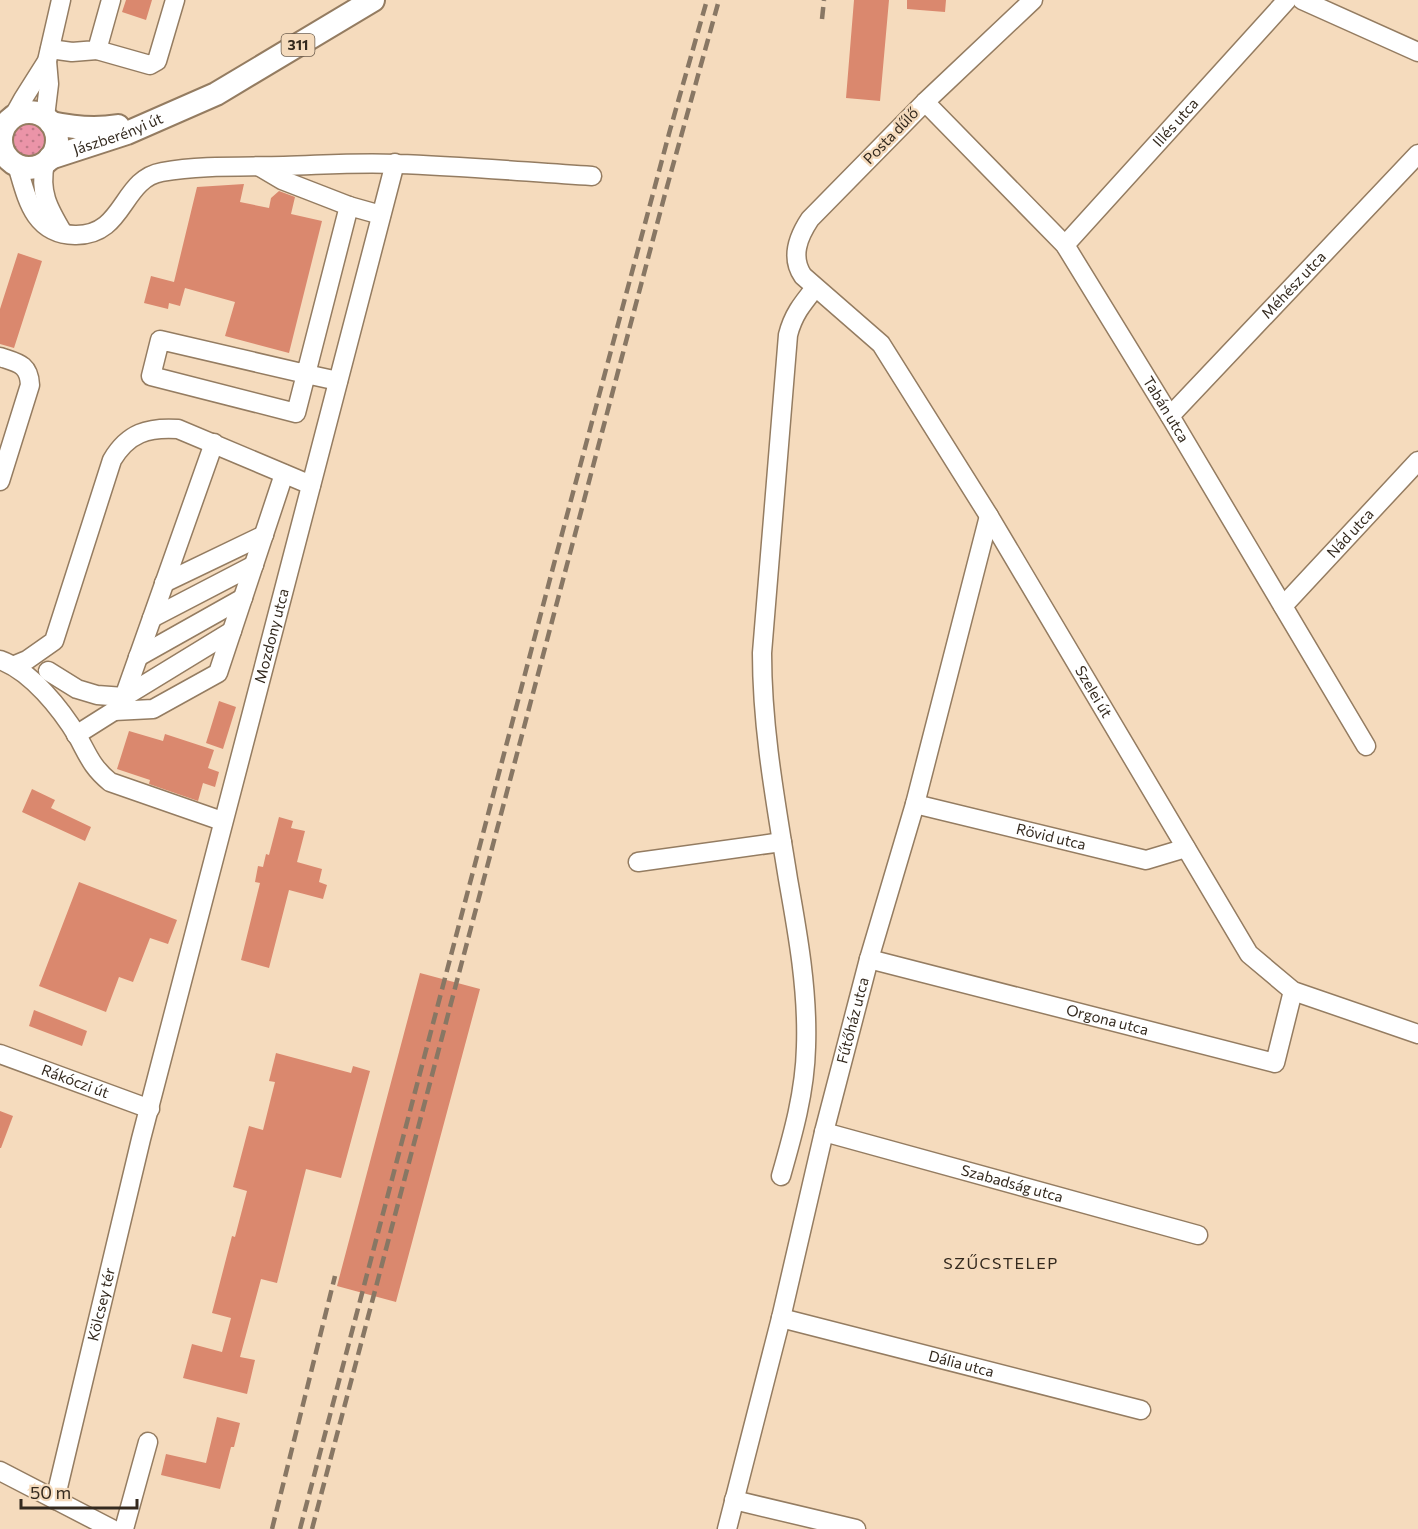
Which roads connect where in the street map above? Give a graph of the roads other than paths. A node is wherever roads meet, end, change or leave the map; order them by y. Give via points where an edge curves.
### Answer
1 (62, 0) edge
2 (111, 0) edge
3 (175, 0) edge
4 (373, 0) edge
5 (1033, 0) edge
6 (1287, 0) edge
7 (1302, 0) edge
8 (97, 50) junction
9 (1418, 52) edge
10 (49, 55) junction
11 (925, 102) junction
12 (186, 107) junction
13 (48, 120) junction
14 (5, 126) edge
15 (1418, 154) edge
16 (47, 160) junction
17 (9, 162) edge
18 (395, 163) junction
19 (259, 166) junction
20 (592, 177) dead end
21 (349, 206) junction
22 (381, 215) junction
23 (63, 233) junction
24 (1065, 245) junction
25 (815, 288) junction
26 (0, 357) edge
27 (306, 374) junction
28 (338, 381) junction
29 (1170, 416) junction
30 (214, 442) junction
31 (1418, 460) edge
32 (284, 474) junction
33 (0, 481) edge
34 (310, 485) junction
35 (989, 516) junction
36 (264, 535) junction
37 (254, 565) junction
38 (164, 583) junction
39 (243, 598) junction
40 (1283, 606) junction
41 (152, 618) junction
42 (232, 631) junction
43 (54, 641) junction
44 (138, 657) junction
45 (8, 662) edge
46 (48, 672) junction
47 (44, 692) junction
48 (119, 704) junction
49 (76, 735) junction
50 (1366, 746) dead end
51 (915, 804) junction
52 (222, 820) junction
53 (782, 842) junction
54 (1186, 848) junction
55 (638, 862) dead end
56 (869, 960) junction
57 (1293, 991) junction
58 (1418, 1034) edge
59 (0, 1054) edge
60 (150, 1109) junction
61 (825, 1132) junction
62 (781, 1176) dead end
63 (1198, 1235) dead end
64 (781, 1318) junction
65 (1141, 1410) dead end
66 (148, 1442) dead end
67 (0, 1471) edge
68 (55, 1500) junction
69 (734, 1500) junction
70 (112, 1529) edge
71 (124, 1529) edge
72 (727, 1529) edge
73 (856, 1529) edge

1 - 10 street
2 - 8 street
3 - 8 street via 157,61 150,65
4 - 12 main road, Jászberényi út / 311 via 216,94
5 - 11 street, Posta dűlő
6 - 24 street, Illés utca
7 - 9 street
8 - 10 street
10 - 13 street
10 - 14 street
11 - 24 street, Tabán utca
11 - 25 street, Posta dűlő via 803,230 795,254 797,268
12 - 13 main road, Jászberényi út / 311 via 103,128
12 - 16 main road, Jászberényi út / 311 via 127,133
13 - 14 main road, 311 via 27,112
13 - 16 main road via 57,139
14 - 17 main road via 2,147
15 - 29 street, Méhész utca
16 - 17 main road, 311 via 31,168
16 - 23 street via 42,179 44,196
17 - 23 street via 37,217 46,228
18 - 19 street
18 - 20 street
18 - 22 street, Mozdony utca
19 - 21 street via 282,180
19 - 23 street via 187,168 150,174 112,221 97,232
21 - 22 street
21 - 27 street
22 - 28 street, Mozdony utca
24 - 29 street, Tabán utca
25 - 35 street, Szelei út via 880,344
25 - 53 street via 797,309 789,335 764,630 765,726
26 - 33 street via 26,368 30,385
27 - 27 street via 160,340 151,376 296,413
27 - 28 street
28 - 34 street, Mozdony utca
29 - 40 street, Tabán utca
30 - 32 street
30 - 38 street
30 - 43 street via 178,429 161,428 144,431 119,447
31 - 40 street, Nád utca
32 - 34 street
32 - 36 street
34 - 52 street, Mozdony utca
35 - 51 street, Fűtőház utca
35 - 54 street, Szelei út
36 - 37 street
36 - 38 street
37 - 39 street
37 - 41 street
38 - 41 street
39 - 42 street
39 - 44 street
40 - 50 street, Tabán utca
41 - 44 street
42 - 48 street
42 - 48 street via 218,673 153,709
43 - 45 street via 27,660
43 - 46 street
44 - 48 street
45 - 47 street
46 - 47 street
46 - 48 street via 77,689
47 - 49 street
48 - 49 street
49 - 52 street via 95,770 110,783
51 - 54 street, Rövid utca via 1146,860
51 - 56 street, Fűtőház utca
52 - 60 street, Mozdony utca
53 - 55 street
53 - 62 street via 798,934 806,1027 798,1112
54 - 57 street, Szelei út via 1249,954
56 - 57 street, Orgona utca via 1275,1063
56 - 61 street, Fűtőház utca
57 - 58 street, Szelei út
59 - 60 street, Rákóczi út
60 - 68 street, Kölcsey tér
61 - 63 street, Szabadság utca
61 - 64 street, Fűtőház utca
64 - 65 street, Dália utca
64 - 69 street, Fűtőház utca
66 - 71 street
67 - 68 street
68 - 70 street
69 - 72 street, Fűtőház utca
69 - 73 street

